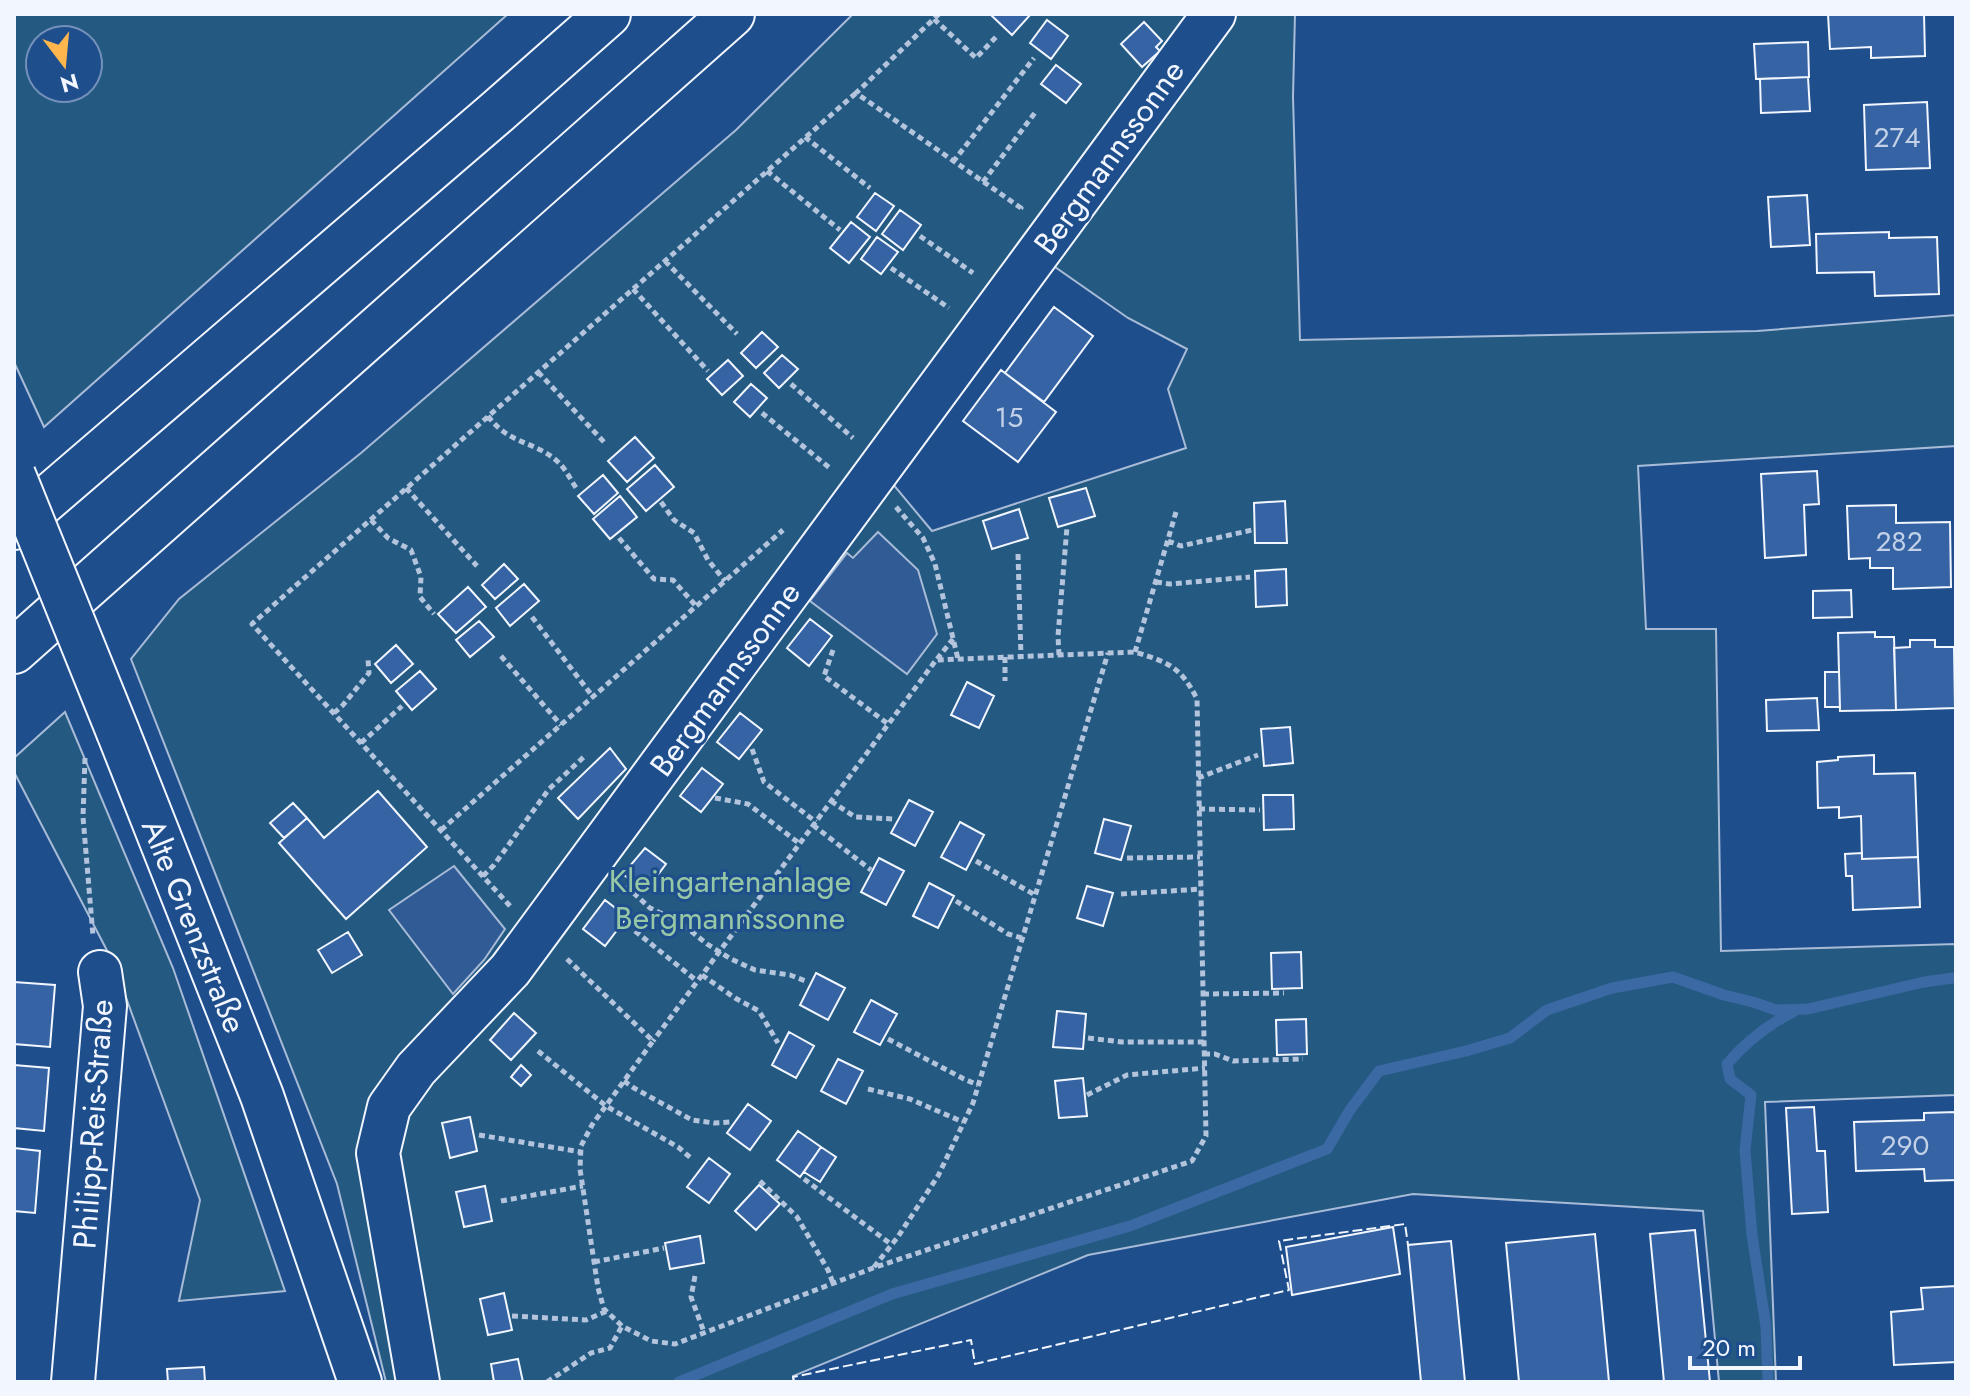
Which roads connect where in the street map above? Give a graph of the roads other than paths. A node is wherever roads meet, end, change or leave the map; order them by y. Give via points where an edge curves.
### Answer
1 (608, 14) edge
2 (732, 14) edge
3 (1214, 14) edge
4 (14, 475) edge
5 (14, 527) edge
6 (14, 651) edge
7 (100, 972) road end
8 (73, 1382) edge
9 (360, 1382) edge
10 (418, 1382) edge

1 - 5 highway
2 - 6 highway
3 - 10 street, Bergmannssonne via 852,463 538,933 416,1069 389,1107 378,1153
4 - 9 street, Alte Grenzstraße, bridge via 101,742 262,1096
7 - 8 street, Philipp-Reis-Straße via 105,1006

